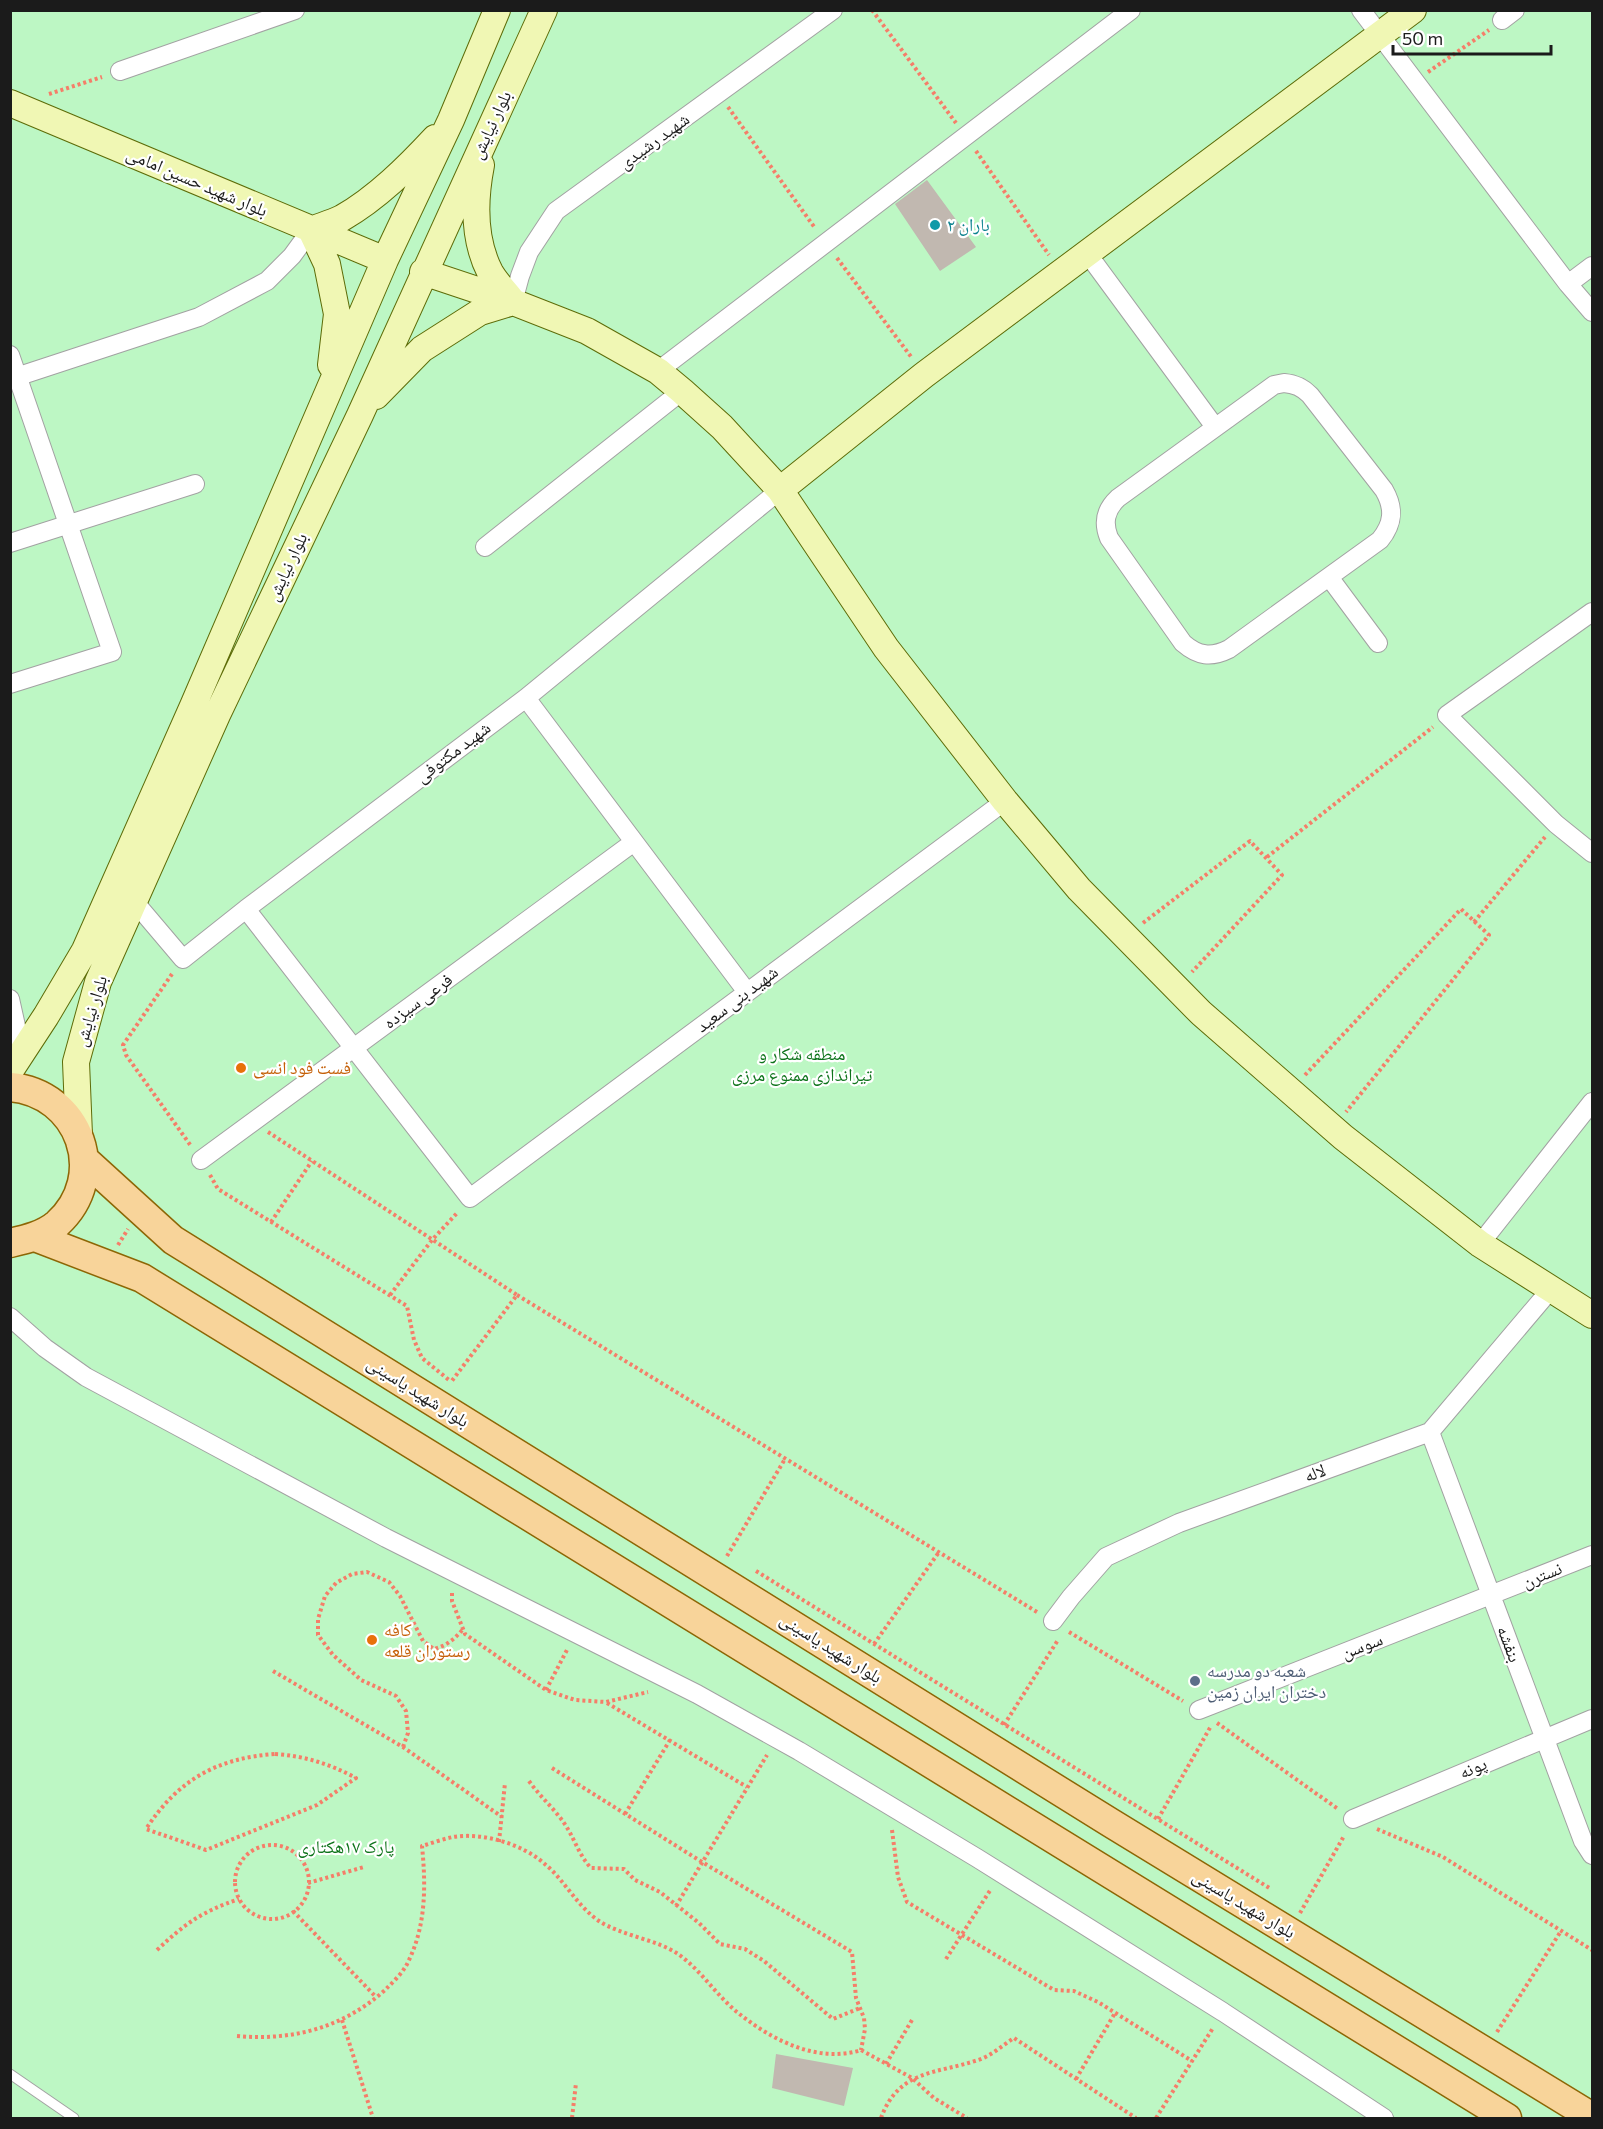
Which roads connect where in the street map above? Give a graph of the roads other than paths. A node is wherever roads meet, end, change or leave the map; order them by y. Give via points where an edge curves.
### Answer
1 (295, 10) edge
2 (497, 10) edge
3 (544, 10) edge
4 (833, 10) edge
5 (1131, 10) edge
6 (1362, 10) edge
7 (1413, 10) edge
8 (260, 16) edge
9 (1381, 34) junction
10 (120, 71) road end
11 (12, 110) edge
12 (451, 120) junction
13 (487, 134) junction
14 (311, 230) junction
15 (1087, 253) junction
16 (385, 260) junction
17 (1593, 266) edge
18 (423, 272) junction
19 (1568, 284) junction
20 (513, 302) junction
21 (1593, 312) edge
22 (10, 356) edge
23 (658, 371) junction
24 (14, 378) edge
25 (682, 391) junction
26 (325, 402) junction
27 (360, 415) junction
28 (1215, 427) junction
29 (195, 484) dead end
30 (780, 490) junction
31 (68, 524) junction
32 (10, 543) edge
33 (485, 548) dead end
34 (1329, 577) junction
35 (1593, 612) edge
36 (1378, 643) dead end
37 (10, 684) edge
38 (526, 698) junction
39 (205, 710) junction
40 (181, 763) junction
41 (1005, 801) junction
42 (634, 842) junction
43 (1593, 853) edge
44 (133, 900) junction
45 (246, 909) junction
46 (747, 992) junction
47 (10, 999) edge
48 (355, 1047) junction
49 (16, 1062) edge
50 (10, 1087) edge
51 (1593, 1102) edge
52 (82, 1147) junction
53 (201, 1160) road end
54 (23, 1240) edge
55 (1480, 1244) junction
56 (1551, 1289) junction
57 (1593, 1315) edge
58 (10, 1317) edge
59 (1430, 1432) junction
60 (1593, 1555) edge
61 (1491, 1595) junction
62 (1056, 1630) road end
63 (1199, 1710) dead end
64 (1593, 1719) edge
65 (1545, 1738) junction
66 (1353, 1819) road end
67 (1593, 1855) edge
68 (10, 2074) edge
69 (1593, 2117) edge
70 (74, 2118) edge
71 (1384, 2118) edge
72 (1507, 2118) edge

1 - 8 street
2 - 12 main road, بلوار نیایش
3 - 13 main road, بلوار نیایش
4 - 20 street, شهید رشیدی via 556,211 529,252
5 - 23 street
6 - 9 street
7 - 9 main road
8 - 10 street
9 - 15 main road
9 - 19 street
11 - 14 main road, بلوار شهید حسین امامی
12 - 14 main road via 416,159 369,200 341,218
12 - 16 main road, بلوار نیایش
13 - 18 main road, بلوار نیایش
13 - 20 main road via 477,184 476,223 491,274
14 - 16 main road, بلوار شهید حسین امامی
14 - 24 street via 267,281 199,317
14 - 26 main road via 327,264 338,314
15 - 28 street
15 - 30 main road via 924,375
16 - 26 main road, بلوار نیایش
17 - 19 street
18 - 20 main road
18 - 27 main road, بلوار نیایش
19 - 21 street
20 - 23 main road via 587,331
20 - 27 main road via 480,312 422,349
22 - 24 street
23 - 25 main road
24 - 31 street
25 - 30 main road via 722,427
25 - 33 street
26 - 39 main road, بلوار نیایش
27 - 39 main road, بلوار نیایش
28 - 34 street via 1274,385 1294,384 1310,396 1384,490 1392,511 1387,532
28 - 34 street via 1118,498 1105,521 1109,538 1183,643 1200,654 1220,654
29 - 31 street
30 - 38 street, شهید مکتوفی
30 - 41 main road via 886,648
31 - 32 street
31 - 37 street via 112,652
34 - 36 street
35 - 43 street via 1447,715 1556,824
38 - 42 street
38 - 45 street, شهید مکتوفی
39 - 40 main road, بلوار نیایش
40 - 44 main road, بلوار نیایش
40 - 49 main road, بلوار نیایش via 85,950
41 - 46 street, شهید بنی سعید
41 - 55 main road via 1079,889 1202,1013 1332,1128
42 - 46 street
42 - 48 street, فرعی سیزده
44 - 45 street, شهید مکتوفی via 183,959
44 - 52 main road, بلوار نیایش via 98,982 76,1062
45 - 48 street
46 - 48 street, شهید بنی سعید via 470,1198
47 - 49 street
48 - 53 street, فرعی سیزده
50 - 52 main road, بلوار شهید یاسینی via 25,1088 48,1098 66,1114
51 - 55 street
52 - 54 main road via 82,1184 73,1206 56,1225
52 - 69 main road, بلوار شهید یاسینی via 172,1240 721,1565 1296,1920 1497,2039
54 - 72 main road via 142,1278
55 - 56 main road
56 - 57 main road
56 - 59 street, لاله
58 - 71 street via 86,1377 776,1738 1001,1873
59 - 61 street, بنفشه
59 - 62 street, لاله via 1179,1523 1106,1557 1071,1597
60 - 61 street, نسترن
61 - 63 street, سوسن
61 - 65 street, بنفشه
64 - 65 street, پونه
65 - 66 street, پونه
65 - 67 street, بنفشه via 1583,1841
68 - 70 lane

